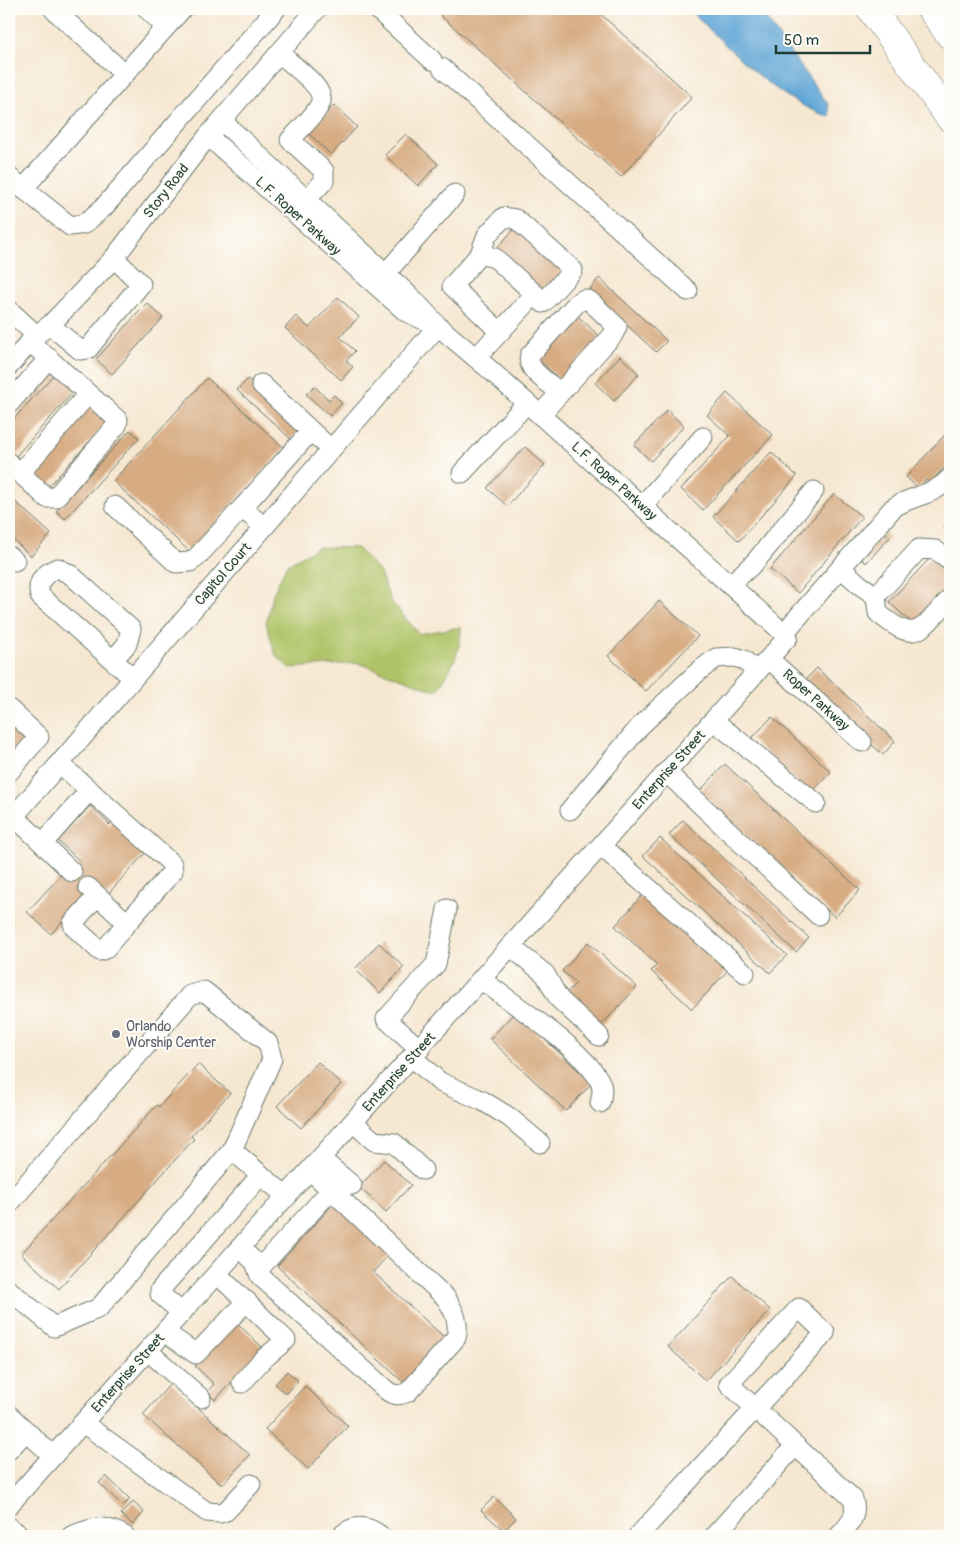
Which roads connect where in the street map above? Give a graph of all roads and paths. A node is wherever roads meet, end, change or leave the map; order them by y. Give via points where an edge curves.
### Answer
1 (52, 9) edge
2 (147, 9) edge
3 (182, 9) edge
4 (276, 9) edge
5 (317, 9) edge
6 (376, 9) edge
7 (931, 9) edge
8 (873, 13) edge
9 (166, 27) junction
10 (950, 35) edge
11 (280, 53) junction
12 (125, 74) junction
13 (950, 118) edge
14 (222, 121) junction
15 (208, 136) junction
16 (9, 176) edge
17 (23, 190) junction
18 (455, 194) dead end
19 (306, 200) junction
20 (480, 254) junction
21 (114, 258) junction
22 (386, 273) junction
23 (688, 291) dead end
24 (534, 294) junction
25 (9, 310) edge
26 (438, 326) junction
27 (499, 331) junction
28 (39, 334) junction
29 (48, 358) junction
30 (476, 358) junction
31 (9, 366) edge
32 (261, 384) dead end
33 (560, 392) junction
34 (88, 394) junction
35 (9, 404) edge
36 (533, 409) junction
37 (311, 431) junction
38 (703, 437) dead end
39 (332, 449) junction
40 (14, 468) edge
41 (462, 473) dead end
42 (950, 478) edge
43 (814, 491) dead end
44 (115, 506) dead end
45 (642, 506) junction
46 (242, 508) junction
47 (264, 527) junction
48 (950, 561) edge
49 (841, 568) junction
50 (730, 585) junction
51 (876, 596) junction
52 (950, 599) edge
53 (786, 636) junction
54 (113, 660) junction
55 (763, 665) junction
56 (133, 678) junction
57 (9, 709) edge
58 (714, 721) junction
59 (862, 742) dead end
60 (60, 763) junction
61 (10, 768) edge
62 (667, 773) junction
63 (37, 790) junction
64 (90, 790) junction
65 (816, 803) dead end
66 (570, 810) dead end
67 (11, 819) edge
68 (601, 846) junction
69 (48, 849) junction
70 (72, 872) dead end
71 (447, 909) dead end
72 (818, 915) dead end
73 (128, 923) junction
74 (511, 947) junction
75 (745, 973) dead end
76 (482, 980) junction
77 (599, 1036) dead end
78 (416, 1053) junction
79 (600, 1103) dead end
80 (354, 1123) junction
81 (540, 1142) dead end
82 (232, 1150) junction
83 (316, 1165) junction
84 (424, 1170) dead end
85 (261, 1175) junction
86 (352, 1185) dead end
87 (331, 1190) junction
88 (287, 1197) junction
89 (9, 1204) edge
90 (240, 1248) junction
91 (258, 1270) junction
92 (217, 1274) junction
93 (9, 1290) edge
94 (247, 1301) junction
95 (182, 1313) junction
96 (165, 1332) junction
97 (148, 1351) junction
98 (242, 1384) dead end
99 (202, 1398) dead end
100 (755, 1409) junction
101 (9, 1415) edge
102 (82, 1423) junction
103 (26, 1431) junction
104 (795, 1446) junction
105 (9, 1450) edge
106 (53, 1456) junction
107 (251, 1484) dead end
108 (9, 1505) edge
109 (9, 1527) edge
110 (643, 1535) edge
111 (21, 1536) edge
112 (71, 1536) edge
113 (125, 1536) edge
114 (341, 1536) edge
115 (381, 1536) edge
116 (714, 1536) edge
117 (839, 1536) edge

1 - 12 street
2 - 9 street
3 - 9 street
4 - 17 street via 103,208 84,224 70,226
5 - 11 street, Story Road
6 - 23 street
7 - 10 highway
8 - 13 highway
9 - 12 street
11 - 14 street, Story Road
11 - 19 street via 319,88 321,101 316,111 290,140 324,171 324,181
12 - 17 street
14 - 15 street, Story Road
14 - 19 street, L.F. Roper Parkway
15 - 21 street, Story Road
15 - 26 street, L.F. Roper Parkway via 406,312
16 - 17 street
18 - 22 street
19 - 22 street, L.F. Roper Parkway
20 - 24 street via 495,258
20 - 24 street via 487,235 504,217 516,219 573,270 543,303
20 - 27 street via 452,286
21 - 28 street, Story Road
21 - 28 street via 141,284 88,349 80,350
22 - 26 street, L.F. Roper Parkway
24 - 27 street
25 - 28 street
26 - 30 street, L.F. Roper Parkway
26 - 39 street, Capitol Court
27 - 30 street
28 - 29 street
28 - 31 street, Story Road
29 - 34 street
29 - 35 street
30 - 36 street, L.F. Roper Parkway
32 - 37 street
33 - 33 street via 617,327 590,301 578,303 528,360 530,367
33 - 36 street
34 - 40 street
34 - 40 street via 118,420 117,425 56,498 47,498
36 - 41 street
36 - 45 street, L.F. Roper Parkway
37 - 39 street
37 - 46 street
38 - 45 street
39 - 47 street, Capitol Court
42 - 49 street, Enterprise Street via 940,489 905,500 893,508
43 - 50 street via 755,562
44 - 46 street via 176,563 196,558
45 - 50 street, L.F. Roper Parkway
46 - 47 street
47 - 56 street, Capitol Court
48 - 51 street via 935,550 919,549
49 - 51 street
49 - 53 street, Enterprise Street
50 - 53 street, L.F. Roper Parkway
51 - 52 street via 878,613 901,631 911,632 919,630
53 - 55 street, Enterprise Street
54 - 54 street via 40,596 40,580 52,570 58,568 71,575 131,629 127,644
54 - 56 street
55 - 58 street, Enterprise Street
55 - 59 street, Roper Parkway
55 - 66 street, Roper Parkway via 735,657 716,658 698,671 641,724
56 - 60 street, Capitol Court
57 - 61 street via 39,737
58 - 62 street, Enterprise Street
58 - 65 street
60 - 63 street, Capitol Court
60 - 64 street
61 - 63 street
62 - 68 street, Enterprise Street
62 - 72 street
63 - 67 street, Capitol Court
64 - 69 street
64 - 73 street via 172,864 173,871
67 - 69 street
68 - 74 street, Enterprise Street
68 - 75 street
69 - 70 street
71 - 78 street via 436,964 386,1019
73 - 73 street via 100,951 73,923 97,896
74 - 76 street, Enterprise Street
74 - 77 street via 545,974 559,999
76 - 78 street, Enterprise Street
76 - 79 street via 524,1009 584,1061 601,1085
78 - 80 street, Enterprise Street
78 - 81 street via 440,1082 509,1117
80 - 83 street, Enterprise Street
80 - 84 street via 374,1141 394,1143
82 - 85 street
82 - 89 street via 272,1059 268,1043 204,991 190,995
82 - 93 street via 99,1308 54,1327
83 - 86 street
83 - 87 street
83 - 88 street, Enterprise Street
85 - 88 street
85 - 95 street via 160,1290 160,1294
87 - 91 street
87 - 91 street via 446,1298 457,1318 456,1338 408,1392 400,1395 386,1390 260,1276
88 - 90 street, Enterprise Street
90 - 91 street via 255,1262
90 - 92 street, Enterprise Street
92 - 94 street
92 - 95 street, Enterprise Street
94 - 96 street via 196,1354
94 - 98 street via 286,1340 261,1361
95 - 96 street, Enterprise Street
96 - 97 street, Enterprise Street
97 - 99 street
97 - 102 street, Enterprise Street
100 - 100 street via 729,1384 799,1308 825,1333
100 - 104 street
100 - 110 street
101 - 103 street
102 - 106 street, Enterprise Street
102 - 107 street via 207,1512 226,1512
103 - 105 street
103 - 106 street
104 - 116 street
104 - 117 street via 853,1499 854,1518
106 - 108 street, Enterprise Street
109 - 111 street
112 - 113 street via 98,1526
114 - 115 street via 348,1530 362,1527 372,1528

